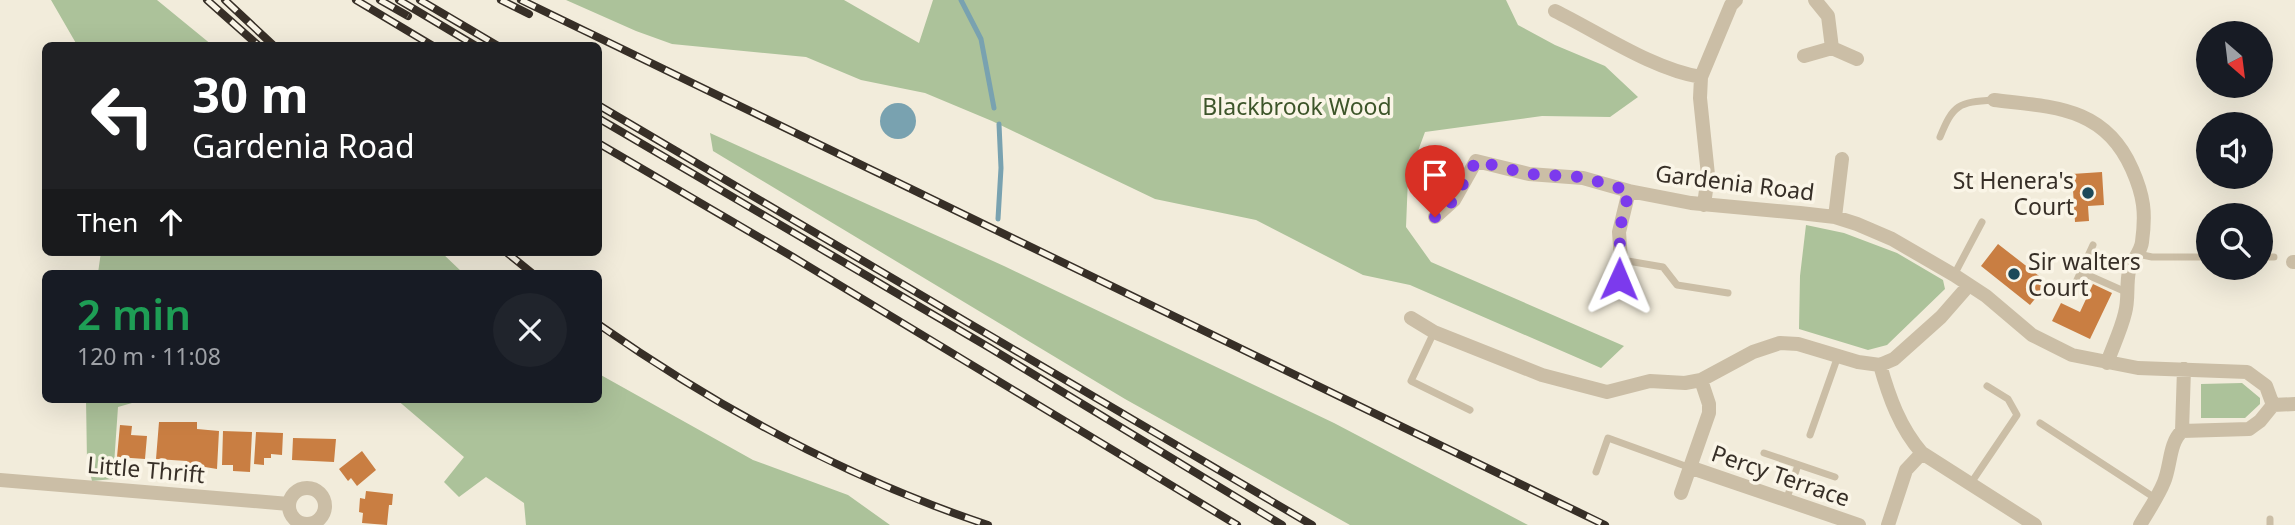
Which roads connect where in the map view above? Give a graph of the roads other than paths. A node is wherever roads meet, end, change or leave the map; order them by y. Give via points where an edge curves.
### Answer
1 (1736, 0) edge
2 (1815, 0) edge
3 (1555, 10) dead end
4 (1832, 48) junction
5 (1804, 56) dead end
6 (1857, 59) dead end
7 (1701, 77) junction
8 (1994, 100) joint
9 (1940, 137) dead end
10 (1842, 159) dead end
11 (1629, 191) junction
12 (1704, 205) junction
13 (1435, 217) dead end
14 (1835, 217) junction
15 (1982, 222) dead end
16 (2093, 245) dead end
17 (2137, 254) junction
18 (2196, 257) edge
19 (1621, 260) junction
20 (2081, 272) junction
21 (1954, 275) junction
22 (1619, 279) dead end
23 (1969, 285) junction
24 (2126, 292) junction
25 (1728, 293) dead end
26 (2071, 293) dead end
27 (1411, 318) dead end
28 (1434, 332) junction
29 (1838, 355) junction
30 (2107, 363) junction
31 (1880, 365) junction
32 (2184, 369) junction
33 (1701, 380) junction
34 (1987, 386) dead end
35 (2295, 404) edge
36 (2273, 405) junction
37 (1470, 410) dead end
38 (2040, 424) dead end
39 (2182, 431) junction
40 (1810, 435) dead end
41 (1764, 453) dead end
42 (1922, 453) junction
43 (1798, 465) junction
44 (1689, 467) junction
45 (1596, 472) dead end
46 (1835, 477) dead end
47 (0, 480) edge
48 (1971, 483) junction
49 (1681, 493) dead end
50 (2156, 499) junction
51 (1786, 502) junction
52 (289, 504) dead end
53 (2145, 523) edge
54 (1859, 525) edge
55 (1888, 525) edge
56 (2035, 525) edge

1 - 7 street
2 - 4 street via 1828,16
3 - 7 street via 1646,58
4 - 5 street
4 - 6 street
7 - 12 street via 1708,175
8 - 9 lane via 1969,101 1950,113
8 - 17 street via 2073,112 2105,128 2126,155 2144,201 2142,245
10 - 14 street, Gardenia Road
11 - 12 street, Gardenia Road
11 - 13 street, Gardenia Road via 1583,177 1529,174 1476,161 1454,200
11 - 19 street, Gardenia Road via 1619,232
12 - 14 street, Gardenia Road
14 - 21 street, Gardenia Road via 1892,239
15 - 21 lane
16 - 20 lane
17 - 18 lane
17 - 24 street
19 - 22 street, Gardenia Road
19 - 25 lane via 1663,267 1676,285
20 - 24 lane
20 - 26 lane
21 - 23 street, Gardenia Road
23 - 30 street, Gardenia Road via 2032,335 2072,355
23 - 31 street via 1941,317 1894,359
24 - 30 street via 2126,311
27 - 28 street
28 - 33 street via 1542,375 1607,392 1650,381
28 - 37 lane via 1410,381
29 - 31 street
29 - 33 street via 1780,343
29 - 40 lane
30 - 32 street, Gardenia Road
31 - 42 street via 1896,414
32 - 36 street, Gardenia Road via 2247,372 2266,386
32 - 39 street
33 - 44 street via 1709,413
34 - 48 lane via 2008,399 2017,415
35 - 36 street
36 - 39 street via 2249,429
38 - 50 lane
39 - 50 street via 2175,438
41 - 43 lane
42 - 48 street
42 - 55 street via 1906,470
43 - 46 lane
43 - 51 lane
44 - 45 lane via 1608,438
44 - 49 street
44 - 51 street, Percy Terrace
47 - 52 street, Little Thrift
48 - 56 street
50 - 53 street
51 - 54 street, Percy Terrace

